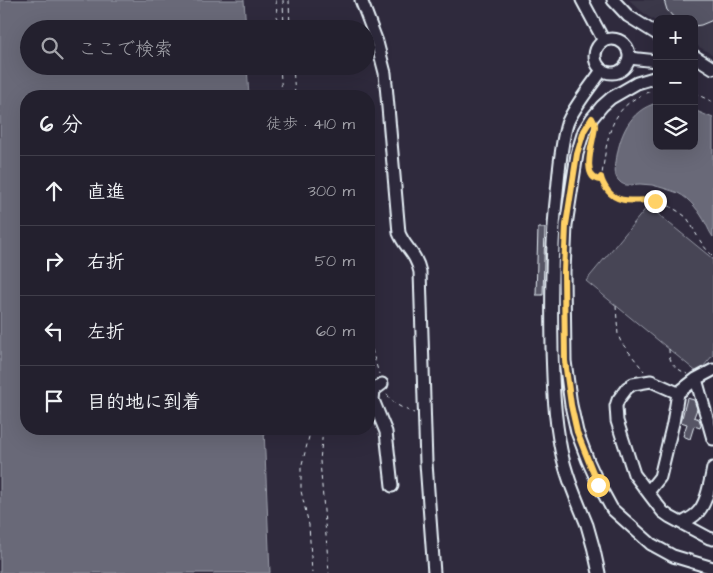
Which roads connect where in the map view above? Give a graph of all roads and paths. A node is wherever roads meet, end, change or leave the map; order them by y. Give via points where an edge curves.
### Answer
1 (276, 0) edge
2 (283, 0) edge
3 (289, 0) edge
4 (361, 0) edge
5 (582, 0) edge
6 (613, 0) edge
7 (277, 20) edge
8 (284, 20) edge
9 (290, 20) edge
10 (369, 20) edge
11 (653, 32) edge
12 (375, 37) edge
13 (604, 41) junction
14 (630, 58) junction
15 (653, 61) edge
16 (698, 62) edge
17 (713, 68) edge
18 (602, 70) junction
19 (281, 75) edge
20 (294, 75) edge
21 (653, 78) edge
22 (282, 90) edge
23 (295, 90) edge
24 (653, 90) edge
25 (698, 95) edge
26 (713, 102) edge
27 (590, 148) dead end
28 (601, 177) junction
29 (713, 256) edge
30 (616, 306) dead end
31 (669, 349) dead end
32 (713, 370) edge
33 (696, 379) junction
34 (651, 382) junction
35 (382, 384) dead end
36 (375, 389) edge
37 (678, 392) junction
38 (708, 401) edge
39 (375, 405) edge
40 (309, 435) edge
41 (322, 435) edge
42 (713, 439) edge
43 (713, 468) edge
44 (392, 486) dead end
45 (648, 492) junction
46 (682, 523) junction
47 (713, 540) edge
48 (713, 568) edge
49 (312, 573) edge
50 (329, 573) edge
51 (434, 573) edge
52 (599, 573) edge

1 - 7 path
2 - 8 path
3 - 9 path
4 - 10 street
5 - 13 street
6 - 11 street via 628,16
12 - 51 street via 385,73 399,233 416,258 420,272
13 - 14 street via 614,39 624,43
13 - 18 street via 595,55
14 - 15 street
14 - 18 street via 622,70 612,73
16 - 17 street
18 - 52 street via 571,116 566,129 551,263 557,431 565,468 587,525
19 - 22 path
20 - 23 path
21 - 48 street via 611,98 584,131 577,154 566,225 565,361 577,432 598,485 612,509 650,544 673,556
24 - 28 path via 632,101 613,122
25 - 26 path
27 - 28 path via 592,176 596,180
28 - 29 path via 610,194 618,199 655,201 687,218 703,246
30 - 34 path via 620,342
31 - 33 path via 672,364
32 - 33 street
33 - 37 street
33 - 38 street
34 - 37 street
34 - 45 street via 639,382 627,388 616,406 617,421 634,474
35 - 36 street
37 - 45 street via 660,477
38 - 42 street
39 - 44 street via 386,432
40 - 49 path via 301,468 301,491 309,525
41 - 50 path via 320,461
43 - 46 street via 702,508
45 - 46 street via 663,512
46 - 47 street

